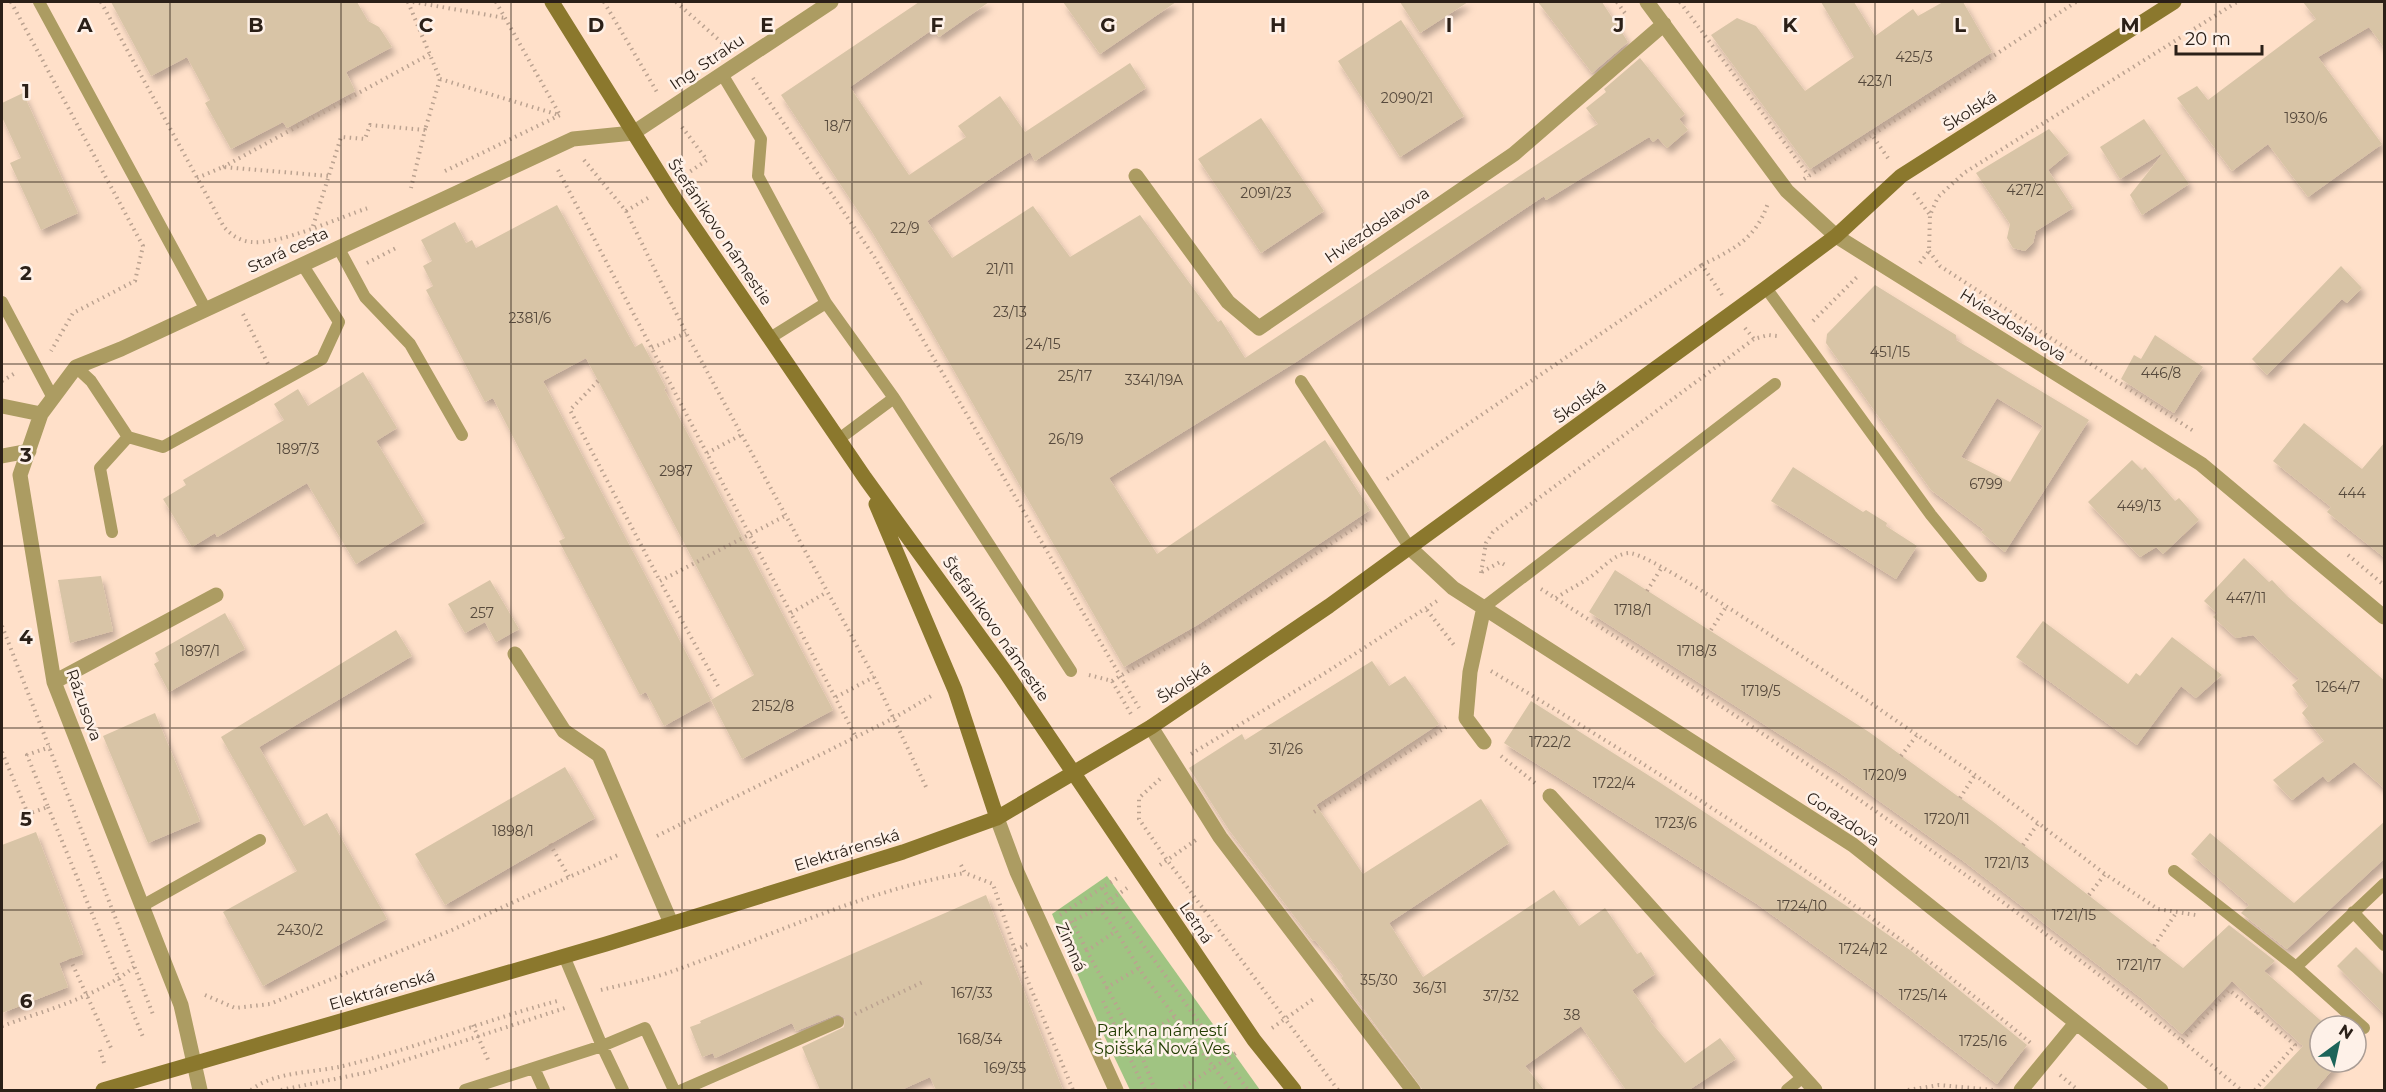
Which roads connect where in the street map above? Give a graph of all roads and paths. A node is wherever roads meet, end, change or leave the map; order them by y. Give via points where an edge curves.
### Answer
1 (11, 2) edge
2 (39, 2) edge
3 (101, 2) edge
4 (408, 2) edge
5 (413, 2) edge
6 (496, 2) edge
7 (552, 2) edge
8 (676, 2) edge
9 (831, 2) edge
10 (1647, 2) edge
11 (1680, 2) edge
12 (2174, 2) edge
13 (506, 18) junction
14 (1664, 24) junction
15 (430, 54) junction
16 (742, 61) junction
17 (722, 74) junction
18 (440, 79) junction
19 (560, 115) junction
20 (425, 130) junction
21 (633, 133) junction
22 (574, 161) dead end
23 (566, 165) dead end
24 (223, 167) junction
25 (443, 172) dead end
26 (329, 176) junction
27 (1136, 176) dead end
28 (1809, 176) dead end
29 (197, 178) junction
30 (422, 183) dead end
31 (411, 188) junction
32 (403, 192) dead end
33 (376, 205) dead end
34 (313, 227) junction
35 (1836, 236) junction
36 (338, 247) junction
37 (302, 264) junction
38 (1702, 265) dead end
39 (1766, 288) junction
40 (2, 302) edge
41 (826, 303) junction
42 (205, 308) junction
43 (242, 314) dead end
44 (686, 333) junction
45 (770, 338) junction
46 (1754, 339) dead end
47 (652, 348) junction
48 (33, 363) junction
49 (76, 366) junction
50 (2, 381) edge
51 (598, 381) dead end
52 (1301, 381) dead end
53 (278, 384) junction
54 (1775, 384) dead end
55 (53, 398) junction
56 (894, 398) junction
57 (2, 406) edge
58 (41, 414) junction
59 (462, 435) dead end
60 (741, 435) junction
61 (128, 437) junction
62 (839, 439) junction
63 (29, 451) junction
64 (707, 453) junction
65 (2, 456) edge
66 (865, 478) junction
67 (1375, 495) junction
68 (785, 516) junction
69 (112, 532) dead end
70 (750, 536) junction
71 (1410, 548) junction
72 (1662, 567) junction
73 (1509, 568) dead end
74 (1482, 572) junction
75 (1981, 576) dead end
76 (660, 581) junction
77 (1537, 586) dead end
78 (1453, 588) junction
79 (1647, 591) dead end
80 (827, 592) junction
81 (216, 595) dead end
82 (1555, 598) junction
83 (1484, 607) junction
84 (1726, 607) junction
85 (1427, 610) junction
86 (791, 613) junction
87 (2385, 617) edge
88 (2, 626) edge
89 (1711, 630) dead end
90 (514, 654) dead end
91 (1473, 660) junction
92 (1071, 671) joint
93 (874, 677) junction
94 (1120, 678) junction
95 (1112, 681) junction
96 (54, 682) junction
97 (718, 686) dead end
98 (934, 695) dead end
99 (836, 697) junction
100 (894, 718) junction
101 (1443, 728) dead end
102 (1146, 730) junction
103 (1917, 735) junction
104 (856, 737) junction
105 (1484, 742) joint
106 (50, 747) junction
107 (2, 752) edge
108 (1901, 756) dead end
109 (1172, 767) junction
110 (1074, 773) junction
111 (1975, 775) junction
112 (927, 789) dead end
113 (1550, 796) joint
114 (1960, 798) dead end
115 (48, 807) junction
116 (1314, 812) dead end
117 (996, 818) junction
118 (2039, 822) junction
119 (1217, 832) junction
120 (260, 840) dead end
121 (550, 844) dead end
122 (2023, 845) dead end
123 (638, 846) junction
124 (1160, 850) junction
125 (1167, 860) junction
126 (961, 865) dead end
127 (1140, 871) junction
128 (2174, 871) dead end
129 (965, 873) junction
130 (2105, 874) junction
131 (569, 877) junction
132 (2385, 884) edge
133 (1102, 888) junction
134 (2089, 895) dead end
135 (1110, 900) junction
136 (142, 906) junction
137 (1099, 908) junction
138 (2354, 912) junction
139 (2176, 913) junction
140 (2235, 919) junction
141 (1072, 921) junction
142 (671, 923) junction
143 (1043, 931) junction
144 (1116, 931) junction
145 (1012, 940) junction
146 (1005, 943) dead end
147 (2385, 945) edge
148 (2154, 946) dead end
149 (1015, 950) junction
150 (1087, 951) junction
151 (564, 956) junction
152 (70, 959) dead end
153 (134, 967) junction
154 (2296, 967) junction
155 (1139, 968) junction
156 (119, 980) junction
157 (925, 981) dead end
158 (1106, 988) junction
159 (87, 995) junction
160 (205, 995) dead end
161 (582, 999) junction
162 (2262, 1009) dead end
163 (2258, 1013) junction
164 (2348, 1014) edge
165 (154, 1017) dead end
166 (1174, 1017) junction
167 (838, 1022) joint
168 (2076, 1023) junction
169 (473, 1025) junction
170 (2, 1026) edge
171 (478, 1036) junction
172 (144, 1037) dead end
173 (2182, 1040) junction
174 (1136, 1041) junction
175 (602, 1046) junction
176 (111, 1048) dead end
177 (2046, 1058) junction
178 (193, 1065) junction
179 (534, 1068) junction
180 (1803, 1077) junction
181 (496, 1080) junction
182 (103, 1090) edge
183 (200, 1090) edge
184 (251, 1090) edge
185 (281, 1090) edge
186 (465, 1090) edge
187 (544, 1090) edge
188 (623, 1090) edge
189 (674, 1090) edge
190 (682, 1090) edge
191 (1073, 1090) edge
192 (1116, 1090) edge
193 (1155, 1090) edge
194 (1232, 1090) edge
195 (1248, 1090) edge
196 (1294, 1090) edge
197 (1338, 1090) edge
198 (1413, 1090) edge
199 (1787, 1090) edge
200 (1815, 1090) edge
201 (1908, 1090) edge
202 (1994, 1090) edge
203 (2021, 1090) edge
204 (2078, 1090) edge
205 (2161, 1090) edge
206 (2241, 1090) edge
207 (2254, 1090) edge

1 - 48 path via 143,246 135,281 73,314 49,354
2 - 42 lane
3 - 29 path
4 - 15 path
5 - 13 path
6 - 13 path
7 - 21 main road, Štefánikovo námestie
8 - 16 path
9 - 16 street, Ing. Straku
10 - 14 street, Hviezdoslavova
11 - 28 path
12 - 35 main road, Školská via 1902,176
13 - 19 path
14 - 27 street, Hviezdoslavova via 1514,154 1259,328 1228,302
14 - 35 street, Hviezdoslavova via 1787,191
15 - 18 path
15 - 24 path
16 - 17 street, Ing. Straku
16 - 94 path via 875,258
17 - 21 street, Ing. Straku
17 - 41 lane via 761,139 758,176
18 - 19 path
18 - 20 path
19 - 25 path
20 - 26 path via 370,125 365,139 341,137
20 - 31 path
21 - 36 street, Stará cesta via 573,139
21 - 45 main road, Štefánikovo námestie
22 - 44 path via 582,157 626,211
23 - 47 path via 558,170
24 - 26 path
24 - 29 path
26 - 34 path
29 - 34 path via 232,236 250,242 270,242
30 - 31 path
31 - 32 path
33 - 34 path
35 - 39 main road, Školská
35 - 87 street, Hviezdoslavova via 2201,464
36 - 37 street, Stará cesta
36 - 59 lane via 365,297 410,344
37 - 42 street, Stará cesta
37 - 53 lane via 339,322 322,359
38 - 67 path via 1375,487
39 - 71 main road, Školská
39 - 75 lane via 1931,515
40 - 48 lane
41 - 45 lane
41 - 56 lane
42 - 49 street, Stará cesta
43 - 53 path
44 - 47 path
44 - 60 path
45 - 62 main road, Štefánikovo námestie
46 - 74 path via 1493,532 1486,543
47 - 64 path via 652,355
48 - 50 path
48 - 55 lane
49 - 55 street
49 - 61 lane via 91,381
51 - 76 path via 570,410
52 - 67 lane
53 - 61 lane via 163,447
54 - 83 lane
55 - 58 street
56 - 62 lane
56 - 92 lane
57 - 58 street
58 - 63 street
60 - 64 path
60 - 68 path
61 - 69 lane via 100,468
62 - 66 main road, Štefánikovo námestie
63 - 65 street
63 - 96 street, Rázusova via 20,475
64 - 70 path
66 - 110 main road, Štefánikovo námestie via 1005,670
66 - 117 main road, Štefánikovo námestie via 955,690
67 - 71 lane
67 - 94 path via 1376,514
68 - 70 path
68 - 80 path
70 - 76 path
70 - 86 path
71 - 78 street, Gorazdova
71 - 102 main road, Školská
72 - 79 path
72 - 82 path via 1631,553 1616,556 1588,579
72 - 84 path
73 - 74 path via 1500,562
74 - 78 path
76 - 97 path
77 - 82 path
78 - 83 street, Gorazdova
78 - 85 path
80 - 86 path
80 - 93 path
81 - 96 street
82 - 173 path via 1849,791 2091,968
83 - 91 street
83 - 168 street, Gorazdova via 1854,845
84 - 89 path
84 - 103 path
85 - 91 path via 1458,651
85 - 109 path
86 - 99 path
88 - 106 path
90 - 123 street via 564,731 599,755
91 - 105 street via 1466,718
91 - 177 path via 1768,846 1880,925 1996,1014
92 - 95 path
93 - 99 path
93 - 100 path
94 - 95 path
94 - 102 path
95 - 102 path
96 - 136 street, Rázusova
98 - 100 path
99 - 104 path
100 - 104 path
100 - 112 path
101 - 116 path
102 - 109 street
102 - 110 main road, Školská
103 - 108 path
103 - 111 path
104 - 123 path
105 - 113 path
106 - 115 path via 27,755
106 - 153 path
107 - 115 path via 28,814
109 - 119 street
109 - 124 path via 1140,798 1139,819
110 - 117 main road, Školská
110 - 127 main road, Letná
111 - 114 path
111 - 118 path
113 - 180 street
115 - 156 path
117 - 142 main road, Elektrárenská via 903,852
117 - 143 street, Zimná
118 - 122 path
118 - 130 path
119 - 125 path
119 - 198 street
120 - 136 lane
121 - 131 path
123 - 131 path
123 - 142 street
124 - 125 path
124 - 127 path
125 - 127 path
125 - 197 path
126 - 129 path
127 - 133 path
127 - 135 path
127 - 196 main road, Letná via 1254,1040
128 - 140 lane
129 - 145 path via 993,884
129 - 161 path via 924,880 673,971
130 - 134 path
130 - 139 path via 2158,909
131 - 160 path via 452,930 270,1004 235,1008
132 - 138 lane
133 - 135 path
133 - 143 path
135 - 137 path
135 - 195 path
136 - 178 street, Rázusova via 181,1005
137 - 141 path
137 - 144 path
138 - 147 lane
138 - 154 lane
139 - 140 path
139 - 148 path
140 - 154 lane
141 - 143 path
141 - 150 path
142 - 151 main road, Elektrárenská
143 - 149 path
143 - 192 street, Zimná
144 - 150 path
144 - 155 path
145 - 146 path
145 - 149 path
149 - 191 path
150 - 158 path
151 - 161 lane
151 - 178 main road, Elektrárenská
152 - 159 path
153 - 156 path
153 - 165 path
154 - 164 lane
155 - 158 path
155 - 166 path
156 - 159 path
156 - 172 path
157 - 167 path
158 - 174 path
159 - 170 path
159 - 176 path
161 - 169 path
161 - 171 path
161 - 175 lane
162 - 163 path
163 - 173 path via 2229,990
163 - 207 path via 2295,1045
166 - 174 path
166 - 194 path
167 - 190 lane
168 - 177 street
168 - 205 street, Gorazdova
169 - 171 path
169 - 184 path via 344,1066 267,1080
171 - 181 path
171 - 185 path via 369,1072
173 - 206 path
174 - 193 path
175 - 179 lane
175 - 188 lane
175 - 189 lane via 645,1028
177 - 203 street
177 - 204 path
178 - 182 main road, Elektrárenská
178 - 183 street
179 - 181 lane
179 - 187 lane
180 - 199 lane
180 - 200 street
181 - 186 lane
201 - 202 path via 1939,1085

